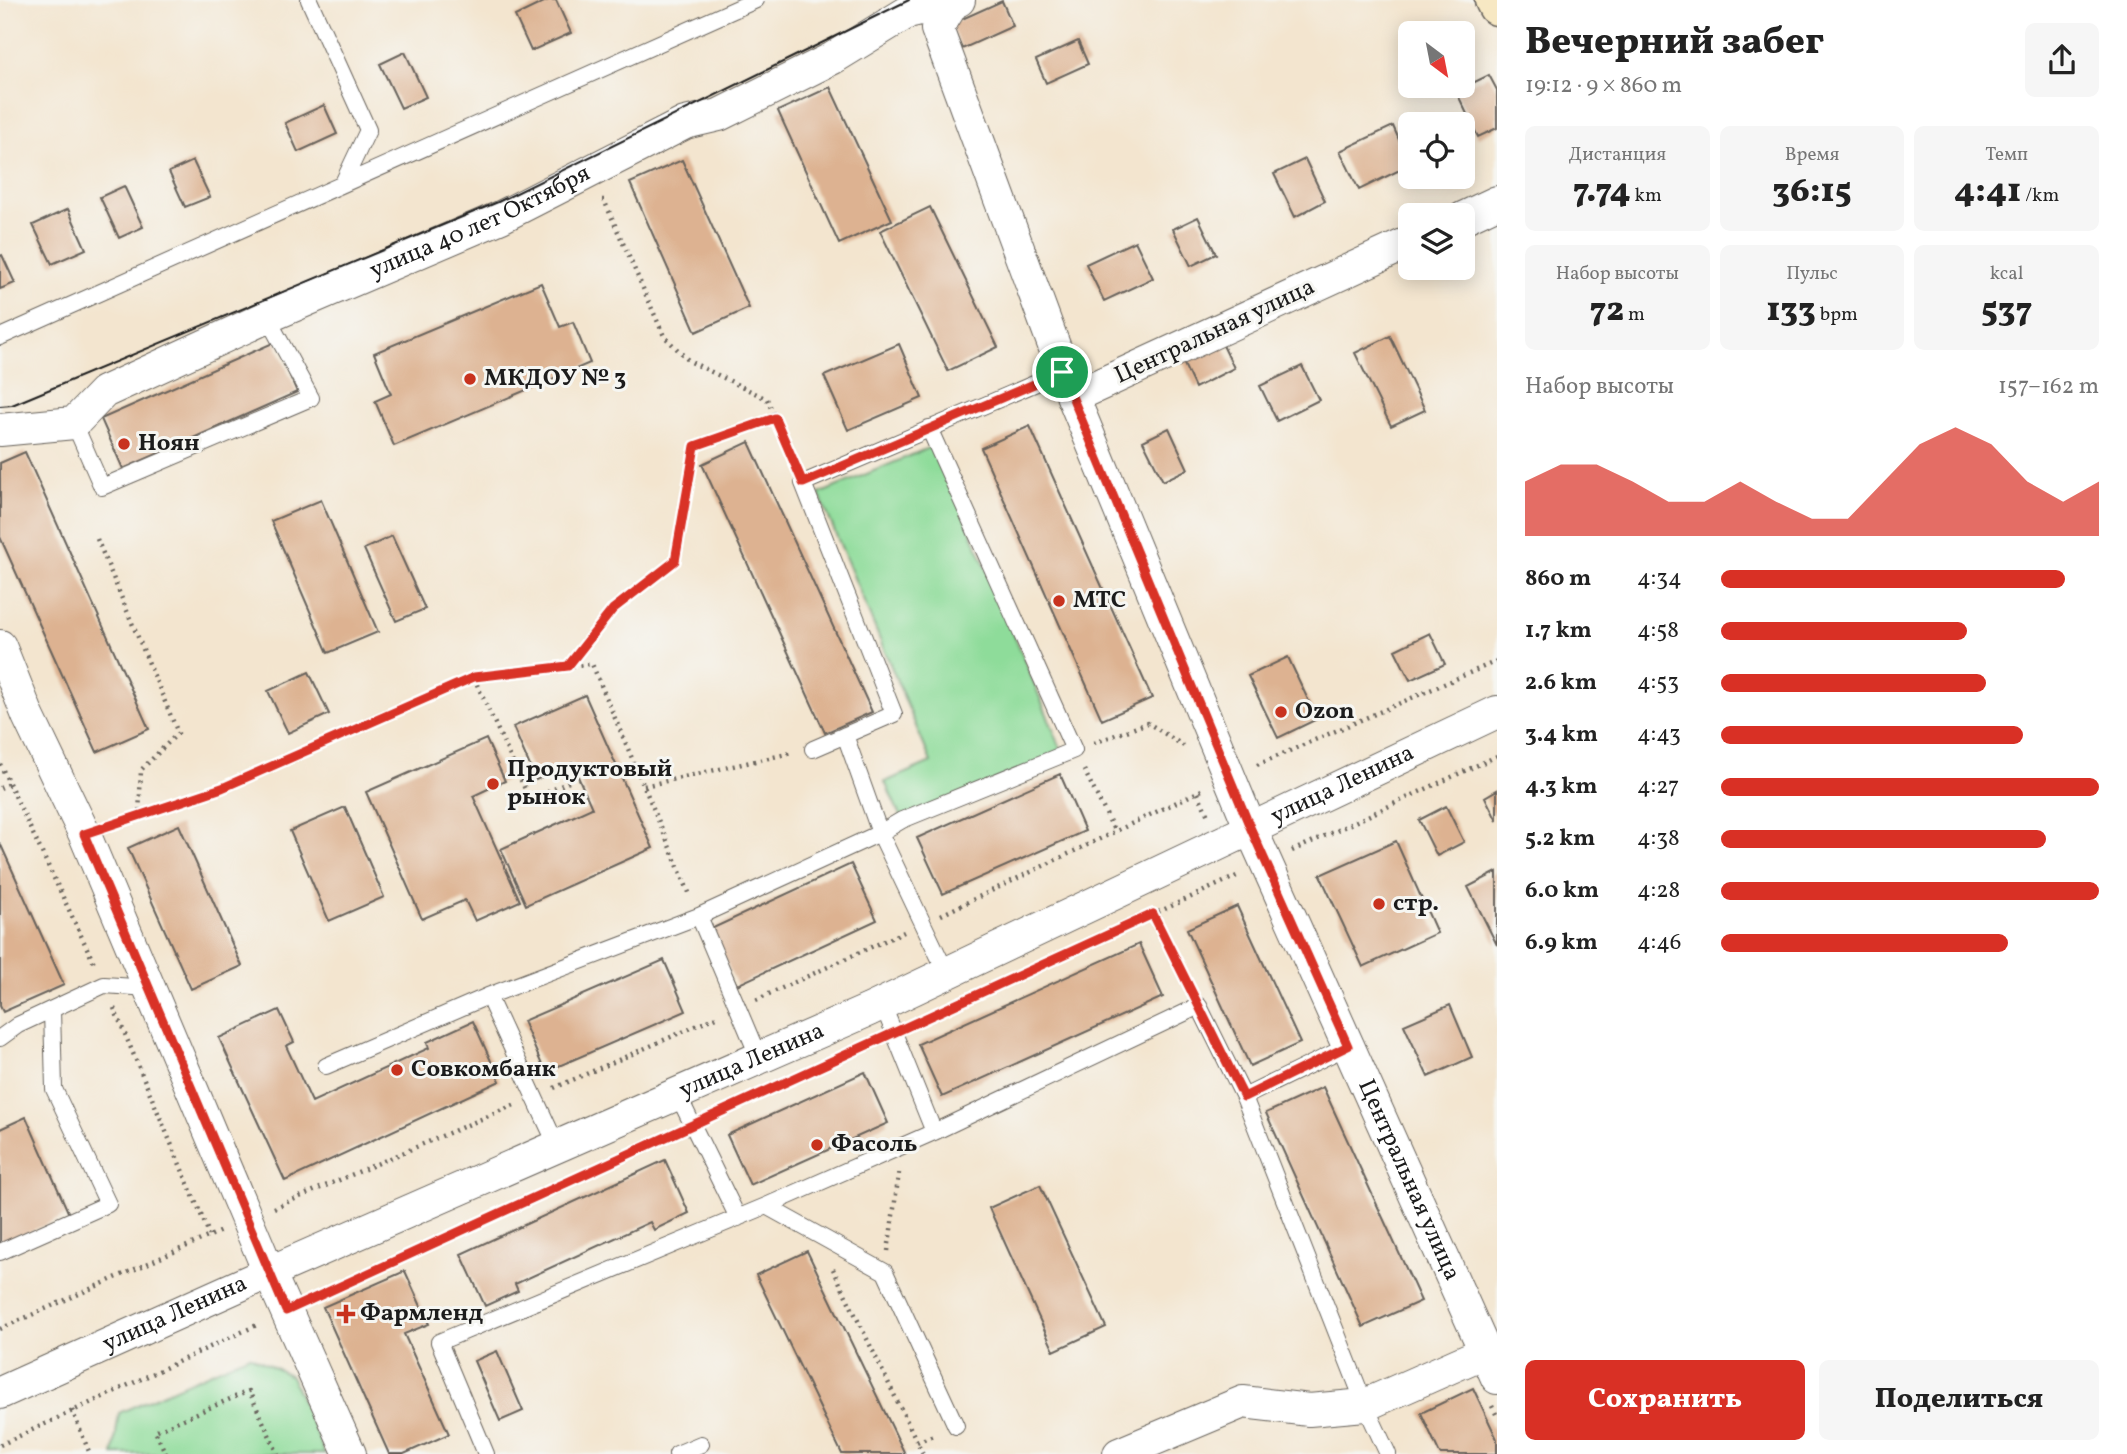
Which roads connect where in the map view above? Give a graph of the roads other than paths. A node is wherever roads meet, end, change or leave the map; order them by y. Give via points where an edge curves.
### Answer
1 (309, 0) edge
2 (756, 0) edge
3 (1494, 0) edge
4 (956, 1) edge
5 (1497, 6) edge
6 (343, 183) junction
7 (1497, 202) edge
8 (1475, 212) edge
9 (1398, 247) edge
10 (267, 317) junction
11 (0, 337) edge
12 (1068, 385) junction
13 (74, 422) junction
14 (929, 428) junction
15 (0, 430) edge
16 (0, 646) edge
17 (1497, 712) edge
18 (845, 735) junction
19 (813, 748) road end
20 (1250, 827) junction
21 (880, 833) junction
22 (699, 916) junction
23 (946, 972) junction
24 (149, 988) junction
25 (488, 996) junction
26 (882, 1003) junction
27 (52, 1009) junction
28 (0, 1038) edge
29 (1348, 1046) junction
30 (759, 1058) junction
31 (326, 1066) dead end
32 (677, 1093) junction
33 (1244, 1097) junction
34 (934, 1132) junction
35 (557, 1146) junction
36 (766, 1206) junction
37 (738, 1218) junction
38 (0, 1252) edge
39 (269, 1272) junction
40 (1491, 1365) edge
41 (0, 1393) edge
42 (1365, 1405) junction
43 (956, 1426) dead end
44 (701, 1444) dead end
45 (350, 1454) edge
46 (486, 1454) edge
47 (677, 1454) edge
48 (1119, 1454) edge
49 (1388, 1454) edge

1 - 6 lane via 368,130
2 - 6 lane
3 - 5 main road
4 - 10 street, улица 40 лет Октября via 908,12 833,58 719,115 685,122 501,217
4 - 12 street via 937,29
6 - 11 lane
7 - 8 street
9 - 12 street, Центральная улица
10 - 13 street, улица 40 лет Октября via 104,392
10 - 13 lane via 311,398 102,487
12 - 14 lane
12 - 20 street, Центральная улица
13 - 15 street
14 - 18 lane via 803,483 894,714
14 - 21 lane via 1074,750
16 - 24 street
17 - 20 street, улица Ленина
18 - 19 lane
18 - 21 lane
20 - 23 street, улица Ленина
20 - 29 street, Центральная улица
21 - 22 lane
21 - 23 lane
22 - 25 lane
22 - 30 lane
23 - 26 street, улица Ленина
24 - 27 lane via 104,985
24 - 39 street
25 - 31 lane
25 - 35 lane
26 - 30 street, улица Ленина
26 - 34 lane
27 - 28 lane
27 - 38 lane via 54,1089 108,1204
29 - 33 lane
29 - 40 street, Центральная улица
30 - 32 street, улица Ленина
32 - 35 street, улица Ленина
32 - 37 lane
33 - 34 lane via 1199,1006
33 - 42 lane
34 - 36 lane
35 - 39 street, улица Ленина
36 - 37 lane
36 - 43 lane via 885,1272
37 - 46 lane via 439,1342
39 - 41 street, улица Ленина
39 - 45 street
40 - 42 street
42 - 48 street via 1309,1410 1243,1402
42 - 49 lane
44 - 47 lane

